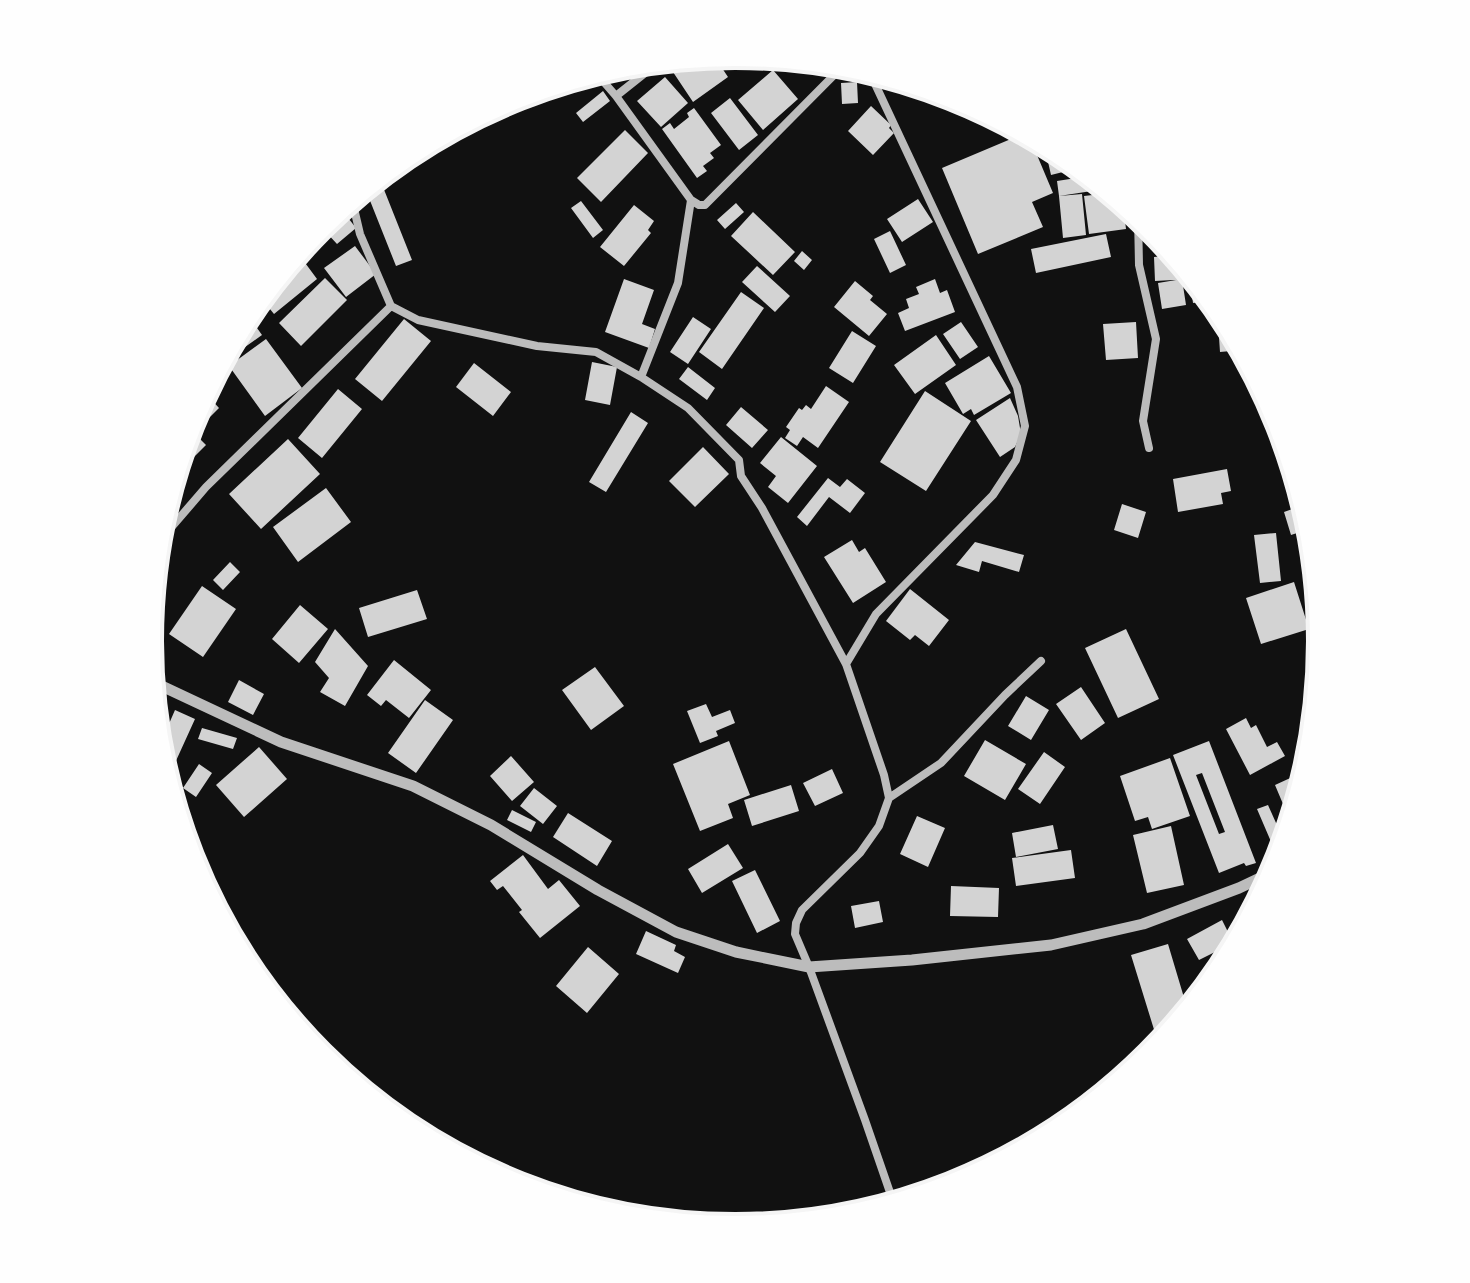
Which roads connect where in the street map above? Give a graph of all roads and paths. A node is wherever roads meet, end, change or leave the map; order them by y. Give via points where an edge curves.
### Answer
1 (641, 76) edge
2 (833, 77) edge
3 (605, 83) edge
4 (876, 86) edge
5 (616, 96) junction
6 (691, 200) junction
7 (355, 212) edge
8 (1138, 234) edge
9 (391, 306) junction
10 (641, 377) junction
11 (1149, 448) dead end
12 (174, 524) edge
13 (1041, 661) dead end
14 (846, 664) junction
15 (164, 687) edge
16 (889, 798) junction
17 (1256, 880) edge
18 (809, 967) junction
19 (890, 1193) edge

1 - 5 street
2 - 6 street via 710,201 699,205
3 - 5 street
4 - 14 street via 1017,387 1025,426 1016,460 993,495 876,614
5 - 6 street
6 - 10 street via 678,283
7 - 9 street
8 - 11 street via 1139,265 1156,339 1143,421
9 - 10 street via 433,324 537,346 596,352
9 - 12 street
10 - 14 street via 688,408 739,460 741,476
13 - 16 street via 941,763
14 - 16 street
15 - 18 street via 281,742 413,786 676,932 736,952
16 - 18 street via 879,826 860,853 802,910 795,934
17 - 18 street via 1143,924 1051,945
18 - 19 street

